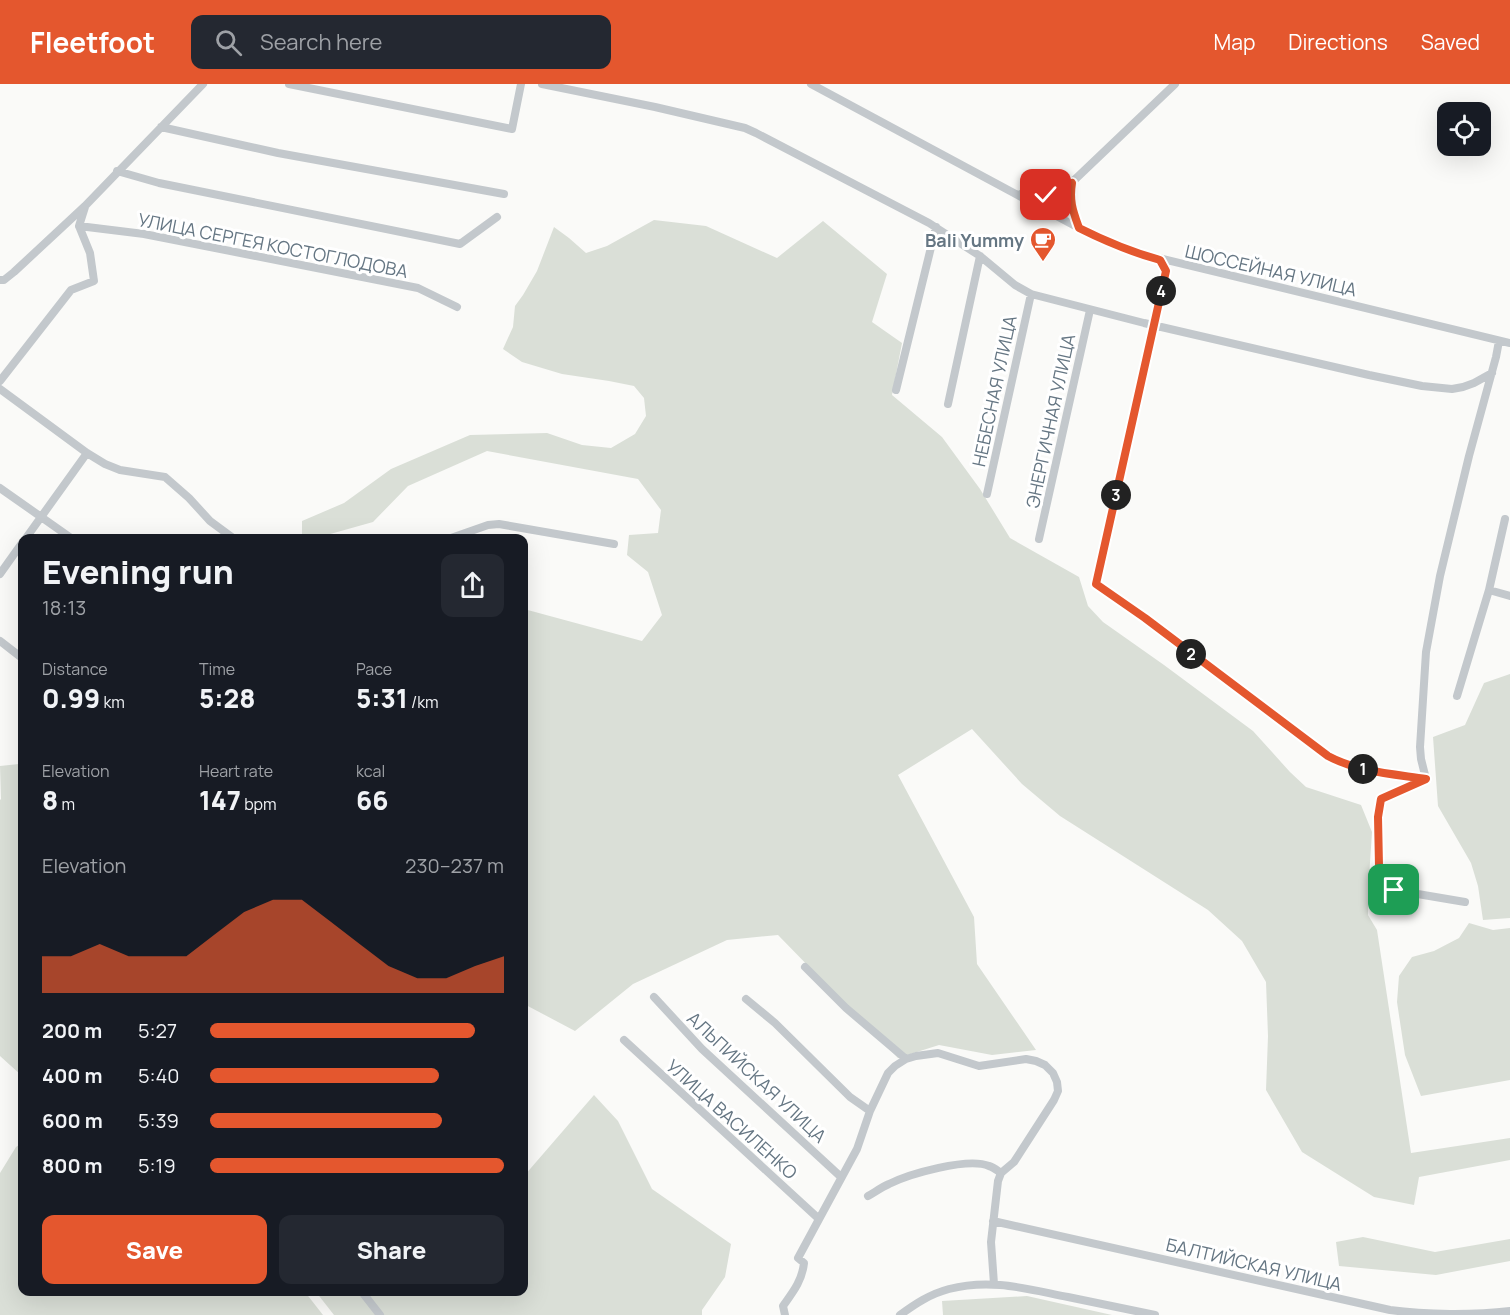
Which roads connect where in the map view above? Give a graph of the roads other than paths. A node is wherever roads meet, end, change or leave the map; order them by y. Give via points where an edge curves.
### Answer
1 (203, 84) edge
2 (289, 84) edge
3 (521, 84) edge
4 (542, 84) edge
5 (811, 84) edge
6 (1175, 84) edge
7 (161, 127) junction
8 (117, 171) junction
9 (1072, 183) junction
10 (504, 194) dead end
11 (1017, 194) junction
12 (85, 206) junction
13 (1045, 208) junction
14 (497, 217) dead end
15 (79, 226) junction
16 (936, 227) junction
17 (1079, 228) junction
18 (980, 256) junction
19 (1160, 260) junction
20 (0, 280) edge
21 (1030, 294) junction
22 (457, 307) dead end
23 (1090, 310) junction
24 (1153, 325) junction
25 (1499, 340) junction
26 (1510, 343) edge
27 (1492, 373) junction
28 (0, 381) edge
29 (0, 389) edge
30 (896, 390) dead end
31 (948, 404) dead end
32 (87, 453) junction
33 (0, 488) edge
34 (987, 494) dead end
35 (41, 518) junction
36 (1505, 519) dead end
37 (29, 534) edge
38 (65, 534) edge
39 (228, 534) edge
40 (462, 534) edge
41 (1040, 539) dead end
42 (614, 544) dead end
43 (18, 549) edge
44 (0, 574) edge
45 (1489, 590) junction
46 (1510, 596) edge
47 (0, 641) edge
48 (18, 655) edge
49 (1457, 696) dead end
50 (1426, 779) junction
51 (1465, 902) dead end
52 (805, 967) dead end
53 (654, 997) dead end
54 (746, 999) dead end
55 (624, 1040) dead end
56 (906, 1059) junction
57 (870, 1111) junction
58 (1001, 1173) junction
59 (841, 1177) junction
60 (868, 1196) dead end
61 (819, 1219) junction
62 (993, 1221) junction
63 (994, 1284) junction
64 (365, 1296) edge
65 (1510, 1311) edge
66 (380, 1315) edge
67 (785, 1315) edge
68 (900, 1315) edge
69 (1155, 1315) edge

1 - 7 street
2 - 3 street via 512,129
4 - 16 street via 745,128
5 - 11 street, ШОССЕЙНАЯ УЛИЦА
6 - 9 street
7 - 8 street
7 - 10 street via 278,153
8 - 12 street
8 - 14 street via 460,244
9 - 11 street via 1046,195
9 - 13 street
9 - 17 street via 1072,209
11 - 13 street, ШОССЕЙНАЯ УЛИЦА
12 - 15 street
12 - 20 street via 14,272
13 - 17 street, ШОССЕЙНАЯ УЛИЦА
15 - 22 street, УЛИЦА СЕРГЕЯ КОСТОГЛОДОВА via 144,234 418,288
15 - 28 street via 90,253 94,281 70,290
16 - 18 street
16 - 30 street
17 - 19 street, ШОССЕЙНАЯ УЛИЦА
18 - 21 street
18 - 31 street
19 - 24 street via 1166,271
19 - 25 street, ШОССЕЙНАЯ УЛИЦА
21 - 23 street
21 - 34 street, НЕБЕСНАЯ УЛИЦА
23 - 24 street
23 - 41 street, ЭНЕРГИЧНАЯ УЛИЦА
24 - 27 street via 1422,386 1463,387
24 - 50 street via 1096,584 1328,756 1363,769
25 - 26 street, ШОССЕЙНАЯ УЛИЦА
25 - 27 street
27 - 50 street via 1445,554 1426,652 1420,747
29 - 32 street
32 - 35 street
32 - 39 street via 120,470 165,477
33 - 35 street
35 - 37 street
35 - 38 street
36 - 45 street
40 - 42 street via 499,524
43 - 44 street
45 - 46 street
45 - 49 street
47 - 48 street
50 - 51 street via 1381,799 1379,866 1394,890
52 - 56 street
53 - 59 street, АЛЬПИЙСКАЯ УЛИЦА via 696,1043
54 - 57 street
55 - 61 street, УЛИЦА ВАСИЛЕНКО
56 - 57 street via 888,1073
56 - 58 street via 938,1053 979,1066 1026,1059 1045,1065 1053,1073 1058,1091 1054,1100 1014,1162
57 - 59 street via 860,1142
58 - 60 street via 990,1166 963,1164 929,1170 888,1184
58 - 62 street
59 - 61 street
61 - 67 street via 798,1258 804,1263 803,1271 783,1305
62 - 63 street
62 - 65 street, БАЛТИЙСКАЯ УЛИЦА via 1390,1310 1481,1315
63 - 68 street via 949,1289 916,1303
63 - 69 street
64 - 66 street

